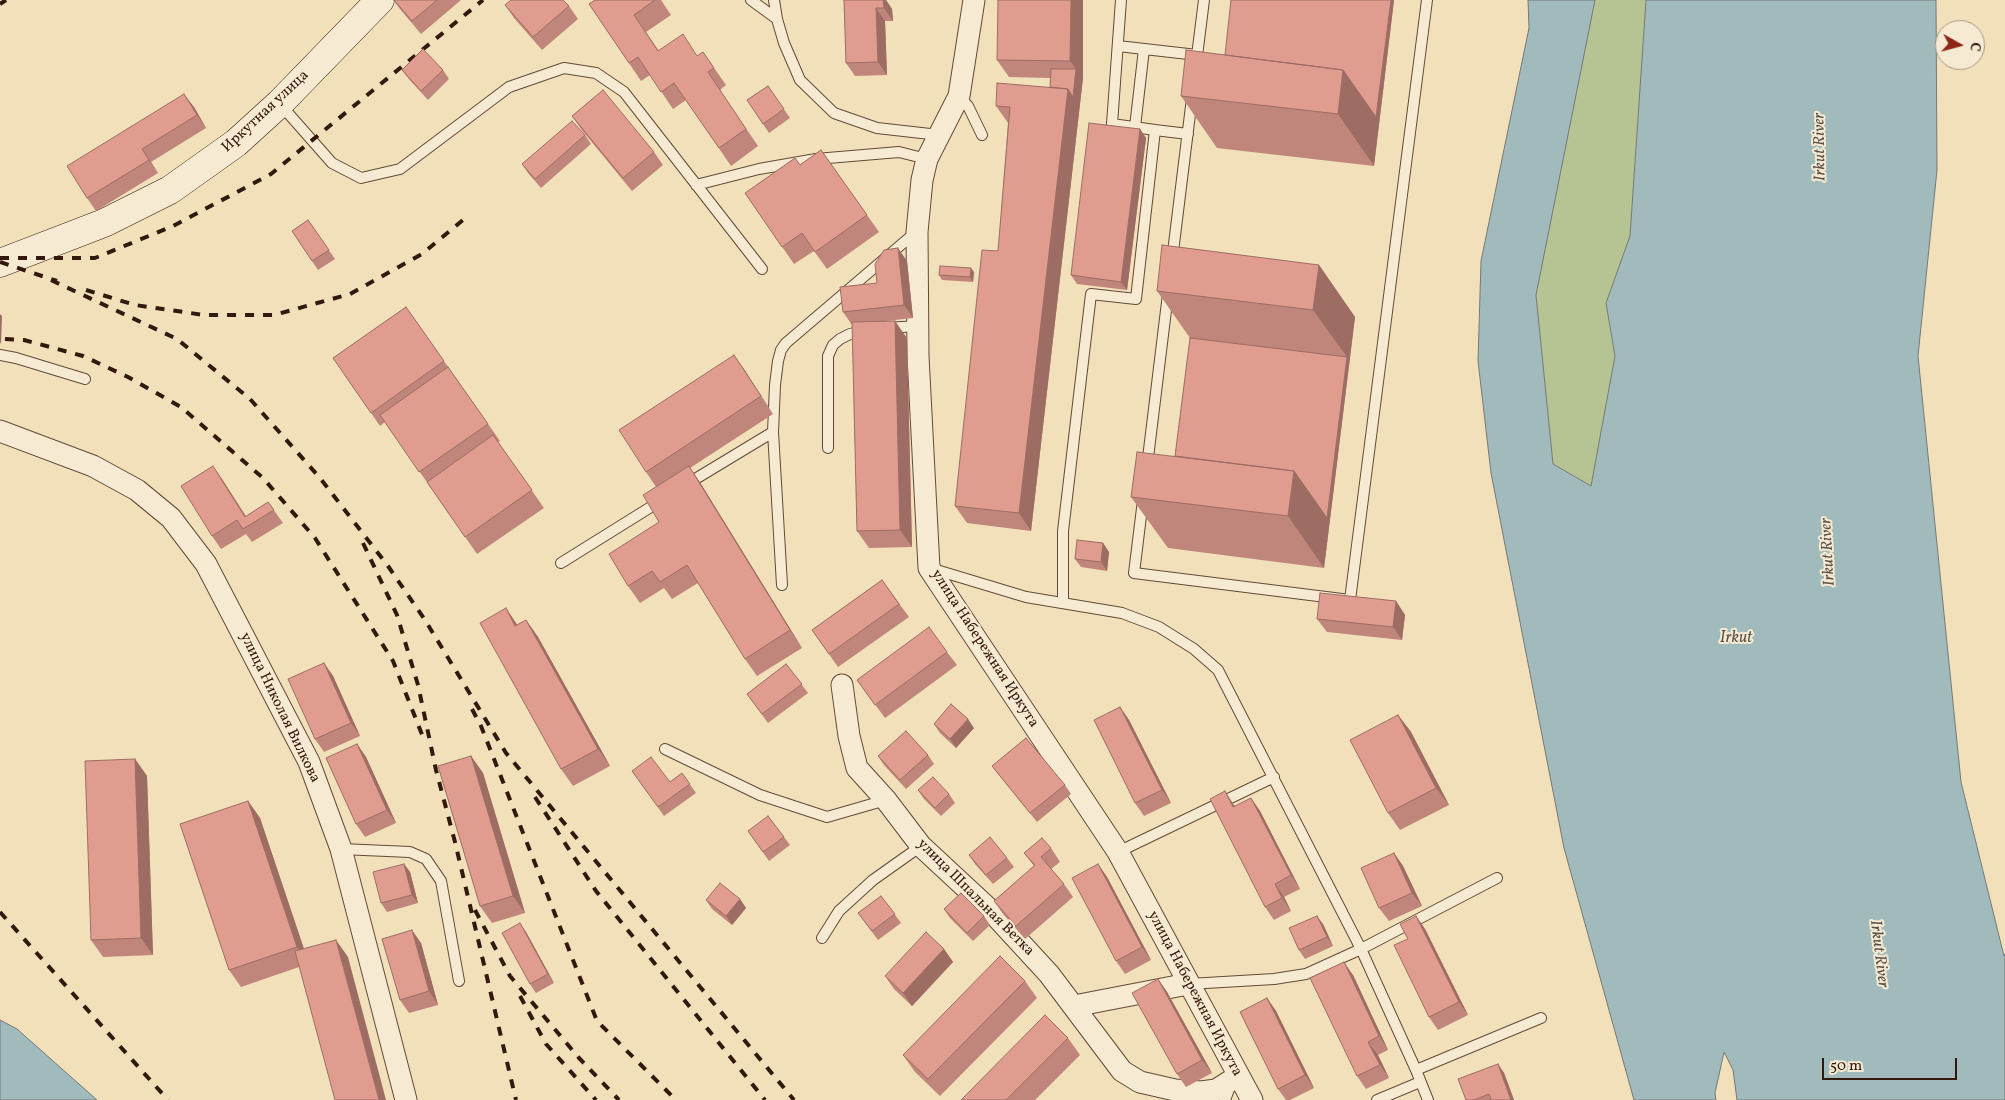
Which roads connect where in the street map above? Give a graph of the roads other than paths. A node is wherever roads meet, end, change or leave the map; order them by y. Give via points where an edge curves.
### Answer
1 (380, 0) edge
2 (752, 0) edge
3 (774, 0) edge
4 (974, 0) edge
5 (1121, 0) edge
6 (1204, 0) edge
7 (1427, 0) edge
8 (777, 19) junction
9 (1118, 46) junction
10 (1144, 49) junction
11 (1197, 55) junction
12 (959, 96) junction
13 (280, 103) junction
14 (1135, 127) junction
15 (1155, 130) junction
16 (1188, 134) junction
17 (939, 135) junction
18 (982, 135) dead end
19 (927, 159) junction
20 (696, 184) junction
21 (917, 232) junction
22 (0, 263) edge
23 (762, 269) dead end
24 (918, 326) junction
25 (0, 355) edge
26 (85, 379) dead end
27 (0, 430) edge
28 (773, 432) junction
29 (828, 448) dead end
30 (561, 562) dead end
31 (930, 568) junction
32 (782, 585) dead end
33 (1062, 603) junction
34 (842, 684) dead end
35 (665, 749) dead end
36 (1274, 777) junction
37 (886, 800) junction
38 (921, 846) junction
39 (341, 850) junction
40 (1118, 852) junction
41 (1497, 878) dead end
42 (822, 938) dead end
43 (1361, 949) junction
44 (459, 981) dead end
45 (1188, 984) junction
46 (1074, 1006) junction
47 (1541, 1018) dead end
48 (1416, 1070) junction
49 (1420, 1082) junction
50 (1232, 1086) edge
51 (406, 1100) edge
52 (1252, 1100) edge
53 (1377, 1100) edge
54 (1428, 1100) edge

1 - 13 main road, Иркутная улица
2 - 8 lane
3 - 8 lane
4 - 12 street, улица Набережная Иркута
5 - 9 lane
6 - 11 lane
7 - 16 lane via 1350,600 1134,573
8 - 17 lane via 800,80 834,113 878,128
9 - 10 lane
9 - 14 lane via 1112,124
10 - 11 lane
10 - 14 lane
11 - 16 lane
12 - 17 street, улица Набережная Иркута
12 - 18 lane via 968,106
13 - 20 lane via 332,163 361,178 400,169 509,88 564,68 596,73 624,92
13 - 22 main road, Иркутная улица via 236,143 170,190 104,223
14 - 15 lane
15 - 16 lane
15 - 33 lane via 1136,299 1090,294 1063,531
17 - 19 street, улица Набережная Иркута
19 - 20 lane via 899,152 816,159
19 - 21 street, улица Набережная Иркута
20 - 23 lane
21 - 24 street, улица Набережная Иркута
21 - 28 lane via 786,342 778,362
24 - 29 lane via 850,334 833,345 828,356
24 - 31 street, улица Набережная Иркута
25 - 26 lane
27 - 39 street, улица Николая Вилкова via 94,466 137,490 171,518 206,564 305,753
28 - 30 lane
28 - 32 lane
31 - 33 lane via 1026,597
31 - 40 street, улица Набережная Иркута
33 - 36 lane via 1122,613 1159,627 1194,649 1218,670
34 - 37 street, улица Шпальная Ветка via 857,768
35 - 37 lane via 760,795 827,817
36 - 40 lane
36 - 43 lane
37 - 38 street, улица Шпальная Ветка
38 - 42 lane via 873,880 838,911
38 - 46 street, улица Шпальная Ветка via 990,910
39 - 44 lane via 410,852 426,859 441,881
39 - 51 street, улица Николая Вилкова
40 - 45 street, улица Набережная Иркута
41 - 43 lane
43 - 45 lane via 1306,974
43 - 48 lane
45 - 46 street
45 - 50 street, улица Набережная Иркута
46 - 50 street, улица Шпальная Ветка via 1122,1071 1140,1082 1201,1092
47 - 48 lane
48 - 49 lane
49 - 53 lane
49 - 54 lane
50 - 52 street, улица Набережная Иркута

